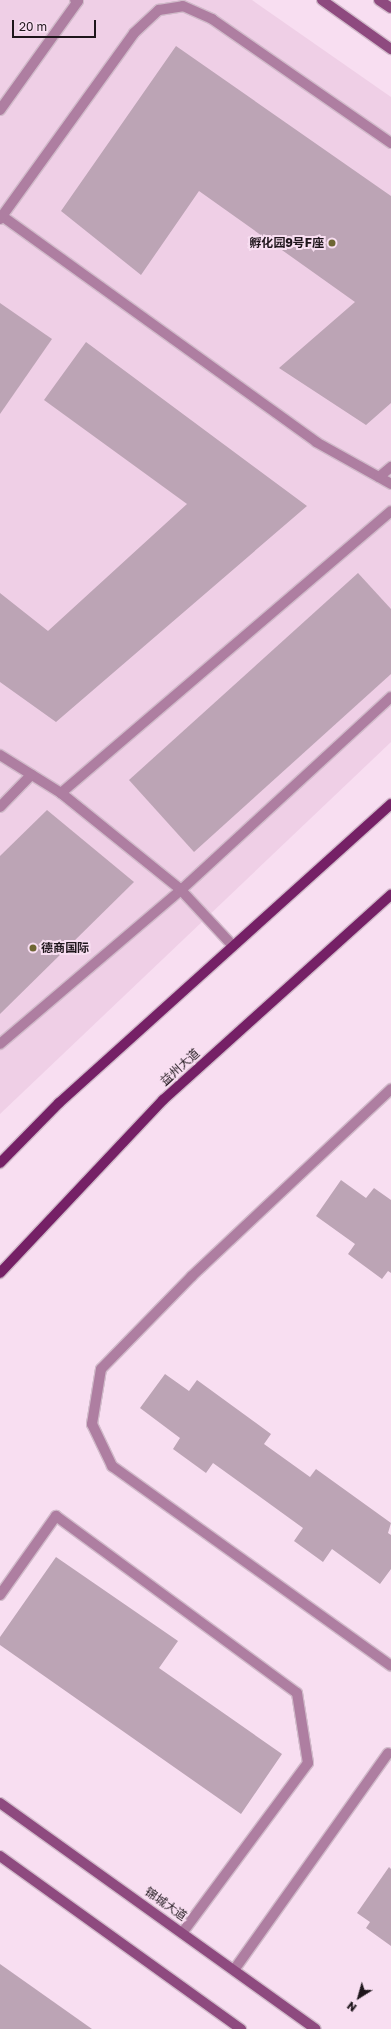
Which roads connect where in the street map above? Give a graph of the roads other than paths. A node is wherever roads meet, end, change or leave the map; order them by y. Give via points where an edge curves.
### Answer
1 (77, 0) edge
2 (322, 0) edge
3 (379, 0) edge
4 (391, 8) edge
5 (391, 49) edge
6 (0, 110) edge
7 (391, 144) edge
8 (1, 217) edge
9 (391, 467) edge
10 (379, 477) junction
11 (391, 484) edge
12 (391, 511) edge
13 (391, 697) edge
14 (0, 755) edge
15 (31, 775) junction
16 (61, 794) junction
17 (391, 804) edge
18 (0, 807) edge
19 (180, 890) junction
20 (391, 895) edge
21 (233, 946) junction
22 (0, 1044) edge
23 (391, 1089) edge
24 (0, 1163) edge
25 (0, 1273) edge
26 (0, 1595) edge
27 (391, 1666) edge
28 (388, 1753) dead end
29 (0, 1803) edge
30 (0, 1856) edge
31 (183, 1932) junction
32 (234, 1970) junction
33 (241, 2029) edge
34 (316, 2029) edge

1 - 6 street
2 - 5 main road
3 - 4 main road
7 - 8 street via 212,19 183,6 159,10 134,33
8 - 10 street via 316,442
9 - 10 street
10 - 11 street
12 - 16 street
13 - 19 street
14 - 15 street
15 - 16 street
15 - 18 street
16 - 19 street
17 - 21 main road
19 - 21 street
19 - 22 street
20 - 25 main road, 益州大道 via 163,1100
21 - 24 main road via 59,1102
23 - 27 street via 192,1276 101,1370 92,1424 112,1466
26 - 31 street via 56,1516 297,1693 308,1763
28 - 32 street
29 - 31 main road, 锦城大道
30 - 33 main road
31 - 32 main road, 锦城大道
32 - 34 main road, 锦城大道

